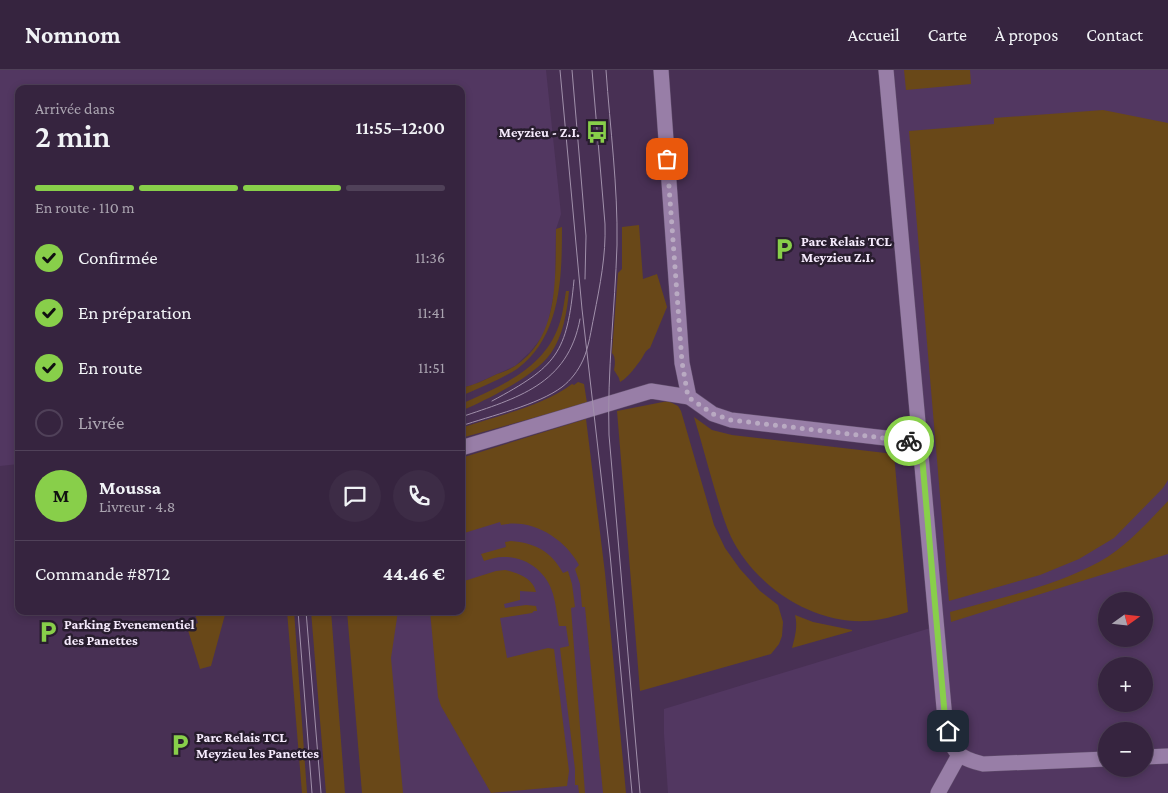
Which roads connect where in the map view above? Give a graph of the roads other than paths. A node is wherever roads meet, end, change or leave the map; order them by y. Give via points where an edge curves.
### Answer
1 (661, 70) edge
2 (886, 70) edge
3 (688, 397) junction
4 (920, 442) junction
5 (465, 447) edge
6 (960, 755) junction
7 (1168, 756) edge
8 (1153, 757) edge
9 (1098, 759) edge
10 (938, 793) edge

1 - 3 street via 682,362
2 - 4 street
3 - 4 street via 713,414 731,420
3 - 5 street via 651,391
4 - 6 street via 945,718 950,744
6 - 9 street via 983,764
6 - 10 street
7 - 8 street

